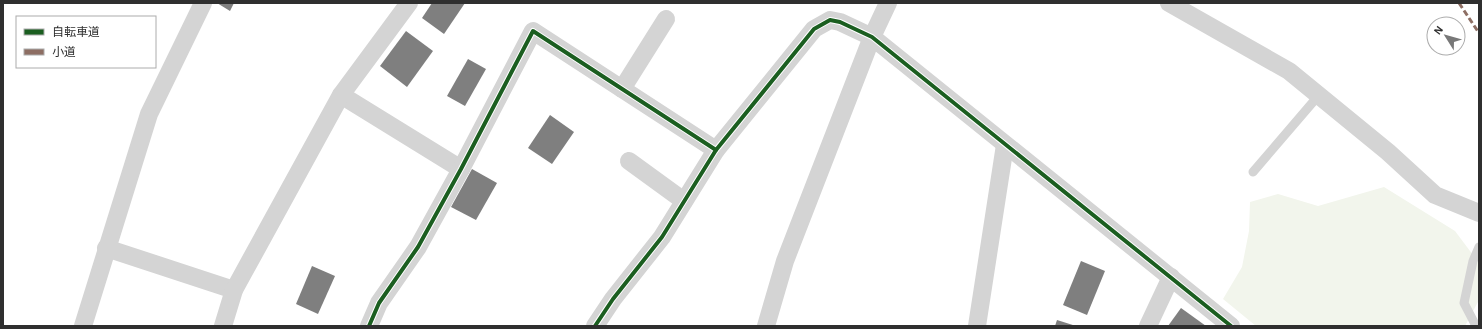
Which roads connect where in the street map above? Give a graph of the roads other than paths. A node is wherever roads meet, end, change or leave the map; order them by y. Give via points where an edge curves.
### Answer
1 (203, 3) edge
2 (409, 3) edge
3 (888, 3) edge
4 (1169, 3) edge
5 (666, 19) dead end
6 (872, 38) junction
7 (622, 89) junction
8 (341, 95) junction
9 (1319, 95) junction
10 (1005, 145) junction
11 (716, 150) junction
12 (629, 161) dead end
13 (461, 169) junction
14 (1253, 172) dead end
15 (684, 201) junction
16 (1479, 212) edge
17 (1479, 247) edge
18 (106, 248) junction
19 (1170, 277) junction
20 (234, 290) junction
21 (83, 326) edge
22 (223, 326) edge
23 (369, 326) edge
24 (595, 326) edge
25 (766, 326) edge
26 (977, 326) edge
27 (1148, 326) edge
28 (1231, 326) edge
29 (1476, 326) edge

1 - 18 street via 149,114
2 - 8 street
3 - 6 street
4 - 9 street via 1289,71
5 - 7 street
6 - 10 street
6 - 11 street via 840,22 830,20 814,29
6 - 25 street via 785,261
7 - 11 street
7 - 13 street via 533,31
8 - 13 street
8 - 20 street
9 - 14 lane
9 - 16 street via 1435,195
10 - 19 street
10 - 26 street
11 - 15 street
12 - 15 street
13 - 23 street via 418,247 379,303
15 - 24 street via 662,237
17 - 29 lane via 1473,260 1464,303
18 - 20 street
18 - 21 street
19 - 27 street
19 - 28 street
20 - 22 street

